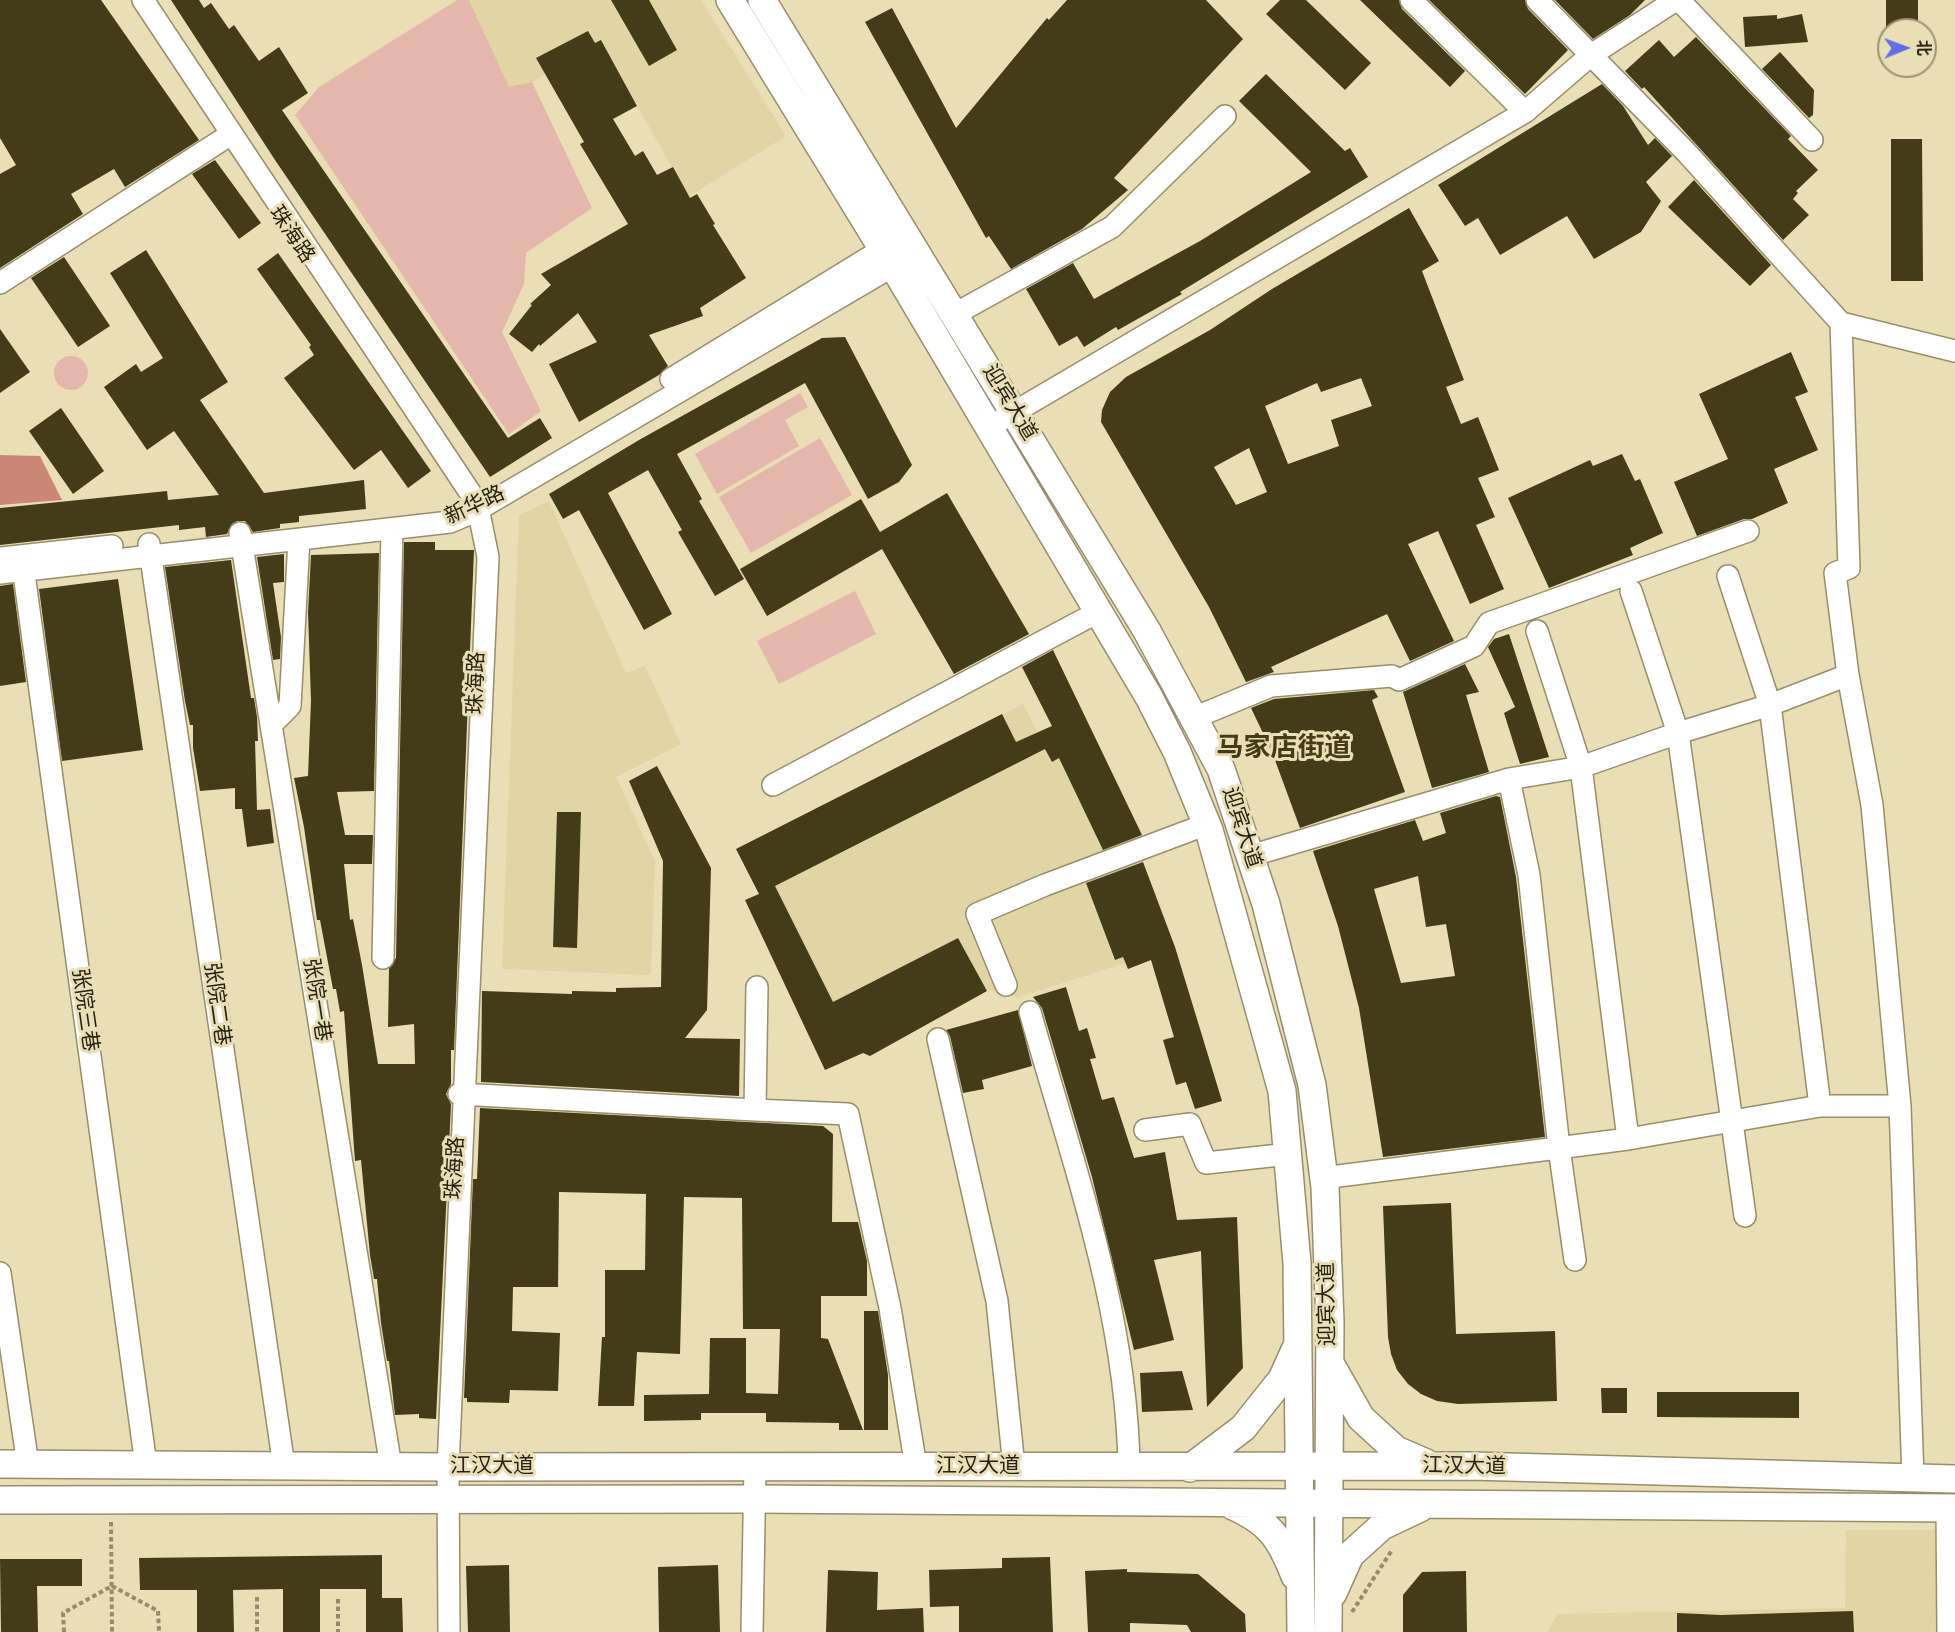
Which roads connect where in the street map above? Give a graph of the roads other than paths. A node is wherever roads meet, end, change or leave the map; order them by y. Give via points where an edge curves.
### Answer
1 (136, 0) edge
2 (143, 0) edge
3 (729, 0) edge
4 (762, 0) edge
5 (1411, 0) edge
6 (1537, 0) edge
7 (1678, 0) edge
8 (1591, 55) junction
9 (1526, 112) junction
10 (1225, 116) dead end
11 (225, 138) junction
12 (1812, 140) dead end
13 (888, 257) junction
14 (0, 283) edge
15 (955, 314) junction
16 (1841, 324) junction
17 (1955, 351) edge
18 (1015, 412) junction
19 (989, 427) junction
20 (474, 506) junction
21 (392, 529) junction
22 (1748, 531) dead end
23 (300, 539) junction
24 (238, 540) junction
25 (147, 550) junction
26 (0, 558) edge
27 (22, 563) junction
28 (0, 573) edge
29 (1728, 576) dead end
30 (1631, 591) dead end
31 (1098, 612) junction
32 (1537, 631) dead end
33 (1848, 675) junction
34 (1770, 705) junction
35 (1196, 717) junction
36 (271, 725) junction
37 (1678, 733) junction
38 (1581, 767) junction
39 (1509, 779) junction
40 (773, 785) dead end
41 (1207, 824) junction
42 (1250, 856) junction
43 (383, 958) dead end
44 (1006, 985) dead end
45 (757, 987) dead end
46 (1030, 1012) dead end
47 (938, 1039) dead end
48 (463, 1094) junction
49 (1821, 1106) junction
50 (1900, 1106) junction
51 (755, 1110) junction
52 (1731, 1123) junction
53 (1145, 1130) dead end
54 (1628, 1139) junction
55 (1559, 1148) junction
56 (1289, 1154) junction
57 (1323, 1178) junction
58 (1745, 1216) dead end
59 (1575, 1260) dead end
60 (0, 1273) edge
61 (1299, 1341) junction
62 (1330, 1363) junction
63 (0, 1464) edge
64 (28, 1465) junction
65 (146, 1465) junction
66 (280, 1466) junction
67 (717, 1466) junction
68 (755, 1466) junction
69 (802, 1466) junction
70 (1436, 1466) junction
71 (388, 1467) junction
72 (444, 1467) junction
73 (916, 1467) junction
74 (1014, 1467) junction
75 (1301, 1467) junction
76 (1329, 1467) junction
77 (1129, 1468) junction
78 (1190, 1468) junction
79 (1913, 1478) junction
80 (1955, 1479) edge
81 (716, 1499) junction
82 (755, 1499) junction
83 (802, 1499) junction
84 (0, 1500) edge
85 (449, 1501) junction
86 (1225, 1503) junction
87 (1300, 1504) junction
88 (1329, 1504) junction
89 (1426, 1505) junction
90 (1951, 1508) edge
91 (1301, 1592) junction
92 (1328, 1605) junction
93 (1340, 1627) edge
94 (449, 1632) edge
95 (752, 1632) edge
96 (1301, 1632) edge
97 (1948, 1632) edge

1 - 11 street, 珠海路
2 - 20 street, 珠海路
3 - 13 main road, 迎宾大道
4 - 15 main road, 迎宾大道
5 - 9 street
6 - 8 street
7 - 8 street
7 - 12 street
8 - 9 street
8 - 16 street via 1686,152
9 - 18 street
10 - 15 street via 1112,227
11 - 14 street
11 - 20 street, 珠海路
13 - 19 main road, 迎宾大道
13 - 20 street, 新华路
15 - 18 main road, 迎宾大道
16 - 17 street
16 - 33 street via 1850,568 1835,573
18 - 19 street
18 - 35 main road, 迎宾大道
19 - 31 main road, 迎宾大道
20 - 21 street, 新华路 via 450,522
20 - 24 street, 新华路
20 - 48 street, 珠海路 via 488,557
21 - 23 street, 新华路
21 - 43 street
22 - 35 street via 1489,623 1474,646 1399,680 1392,675 1271,686
23 - 24 street, 新华路
23 - 36 street via 290,706
24 - 25 street, 新华路
24 - 36 street, 张院一巷
24 - 71 street, 张院一巷
25 - 27 street, 新华路
25 - 66 street, 张院二巷
26 - 27 street, 新华路
27 - 28 street, 新华路
27 - 65 street, 张院三巷
29 - 34 street
30 - 37 street
31 - 40 street
31 - 41 main road, 迎宾大道 via 1163,722
32 - 38 street
33 - 34 street
33 - 50 street via 1872,805
34 - 37 street
34 - 49 street
35 - 42 main road, 迎宾大道 via 1221,769
36 - 71 street, 张院一巷
37 - 38 street
37 - 52 street
38 - 39 street
38 - 54 street
39 - 42 street
39 - 55 street via 1529,875
41 - 44 street via 977,914
41 - 56 main road, 迎宾大道 via 1282,1091
42 - 57 main road, 迎宾大道 via 1312,1085
45 - 51 street
46 - 77 street via 1096,1245 1127,1401
47 - 74 street via 997,1301
48 - 51 street
48 - 72 street, 珠海路
49 - 50 street
49 - 52 street
50 - 79 street
51 - 73 street via 849,1114 890,1308
52 - 54 street
52 - 58 street
53 - 56 street via 1190,1124 1206,1163
54 - 55 street
55 - 57 street
55 - 59 street
56 - 61 main road, 迎宾大道
57 - 62 main road, 迎宾大道
60 - 64 street
61 - 75 main road, 迎宾大道
61 - 78 main road via 1282,1379 1243,1428
62 - 70 main road via 1361,1418 1396,1450
62 - 76 main road, 迎宾大道
63 - 64 main road, 江汉大道
64 - 65 main road, 江汉大道
65 - 66 main road, 江汉大道
66 - 71 main road, 江汉大道
67 - 68 main road, 江汉大道
67 - 72 main road, 江汉大道
67 - 81 main road via 728,1473 730,1488
68 - 69 main road, 江汉大道
68 - 82 street
69 - 73 main road, 江汉大道
69 - 83 main road via 792,1471 790,1485
70 - 76 main road, 江汉大道
70 - 79 main road, 江汉大道
71 - 72 main road, 江汉大道
72 - 85 street, 珠海路
73 - 74 main road, 江汉大道
74 - 77 main road, 江汉大道
75 - 76 main road, 江汉大道
75 - 78 main road, 江汉大道
75 - 87 main road, 迎宾大道
76 - 88 main road, 迎宾大道
77 - 78 main road, 江汉大道
79 - 80 main road, 江汉大道
81 - 82 main road, 江汉大道
81 - 85 main road, 江汉大道
82 - 83 main road, 江汉大道
82 - 95 street
83 - 86 main road, 江汉大道
84 - 85 main road, 江汉大道
85 - 94 street, 珠海路
86 - 87 main road, 江汉大道
86 - 91 main road via 1255,1515 1283,1545
87 - 88 main road, 江汉大道
87 - 91 main road, 迎宾大道
88 - 89 main road, 江汉大道
88 - 92 main road, 迎宾大道
89 - 90 main road, 江汉大道
89 - 92 main road via 1382,1526 1350,1555
90 - 97 street
91 - 96 main road, 迎宾大道
92 - 93 main road, 迎宾大道

